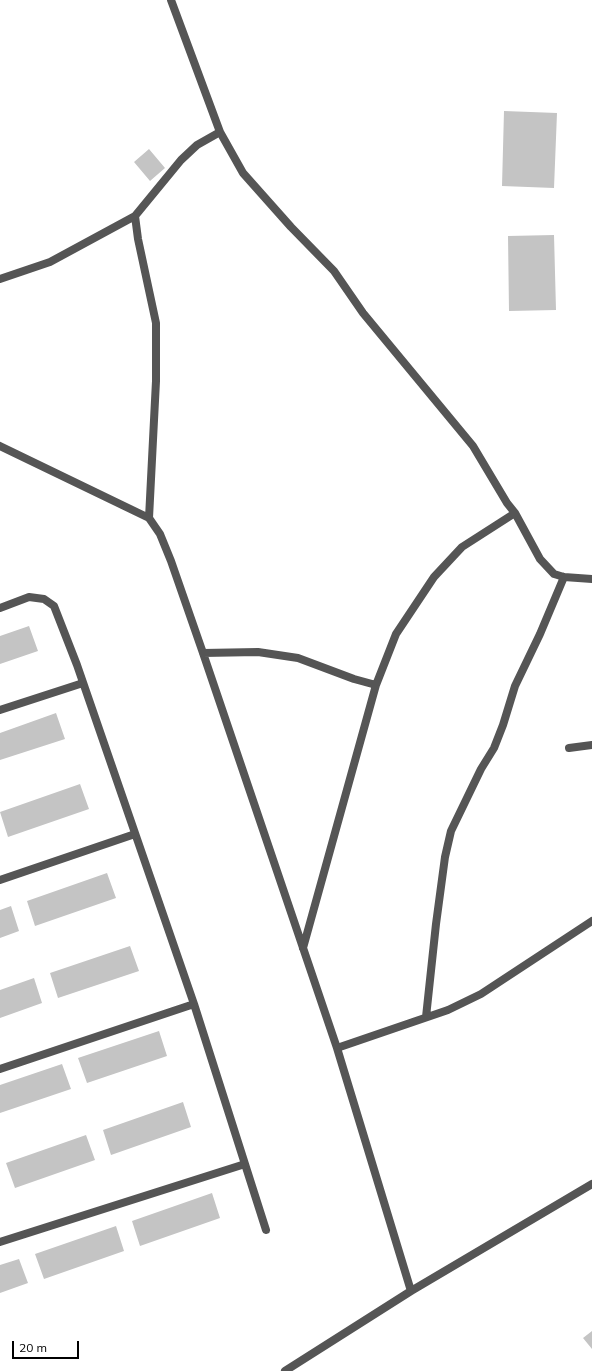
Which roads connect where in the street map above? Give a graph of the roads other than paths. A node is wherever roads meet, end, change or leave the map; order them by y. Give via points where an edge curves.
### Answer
1 (171, 0) edge
2 (220, 132) junction
3 (135, 216) junction
4 (0, 279) edge
5 (0, 446) edge
6 (515, 513) junction
7 (148, 518) junction
8 (564, 577) junction
9 (592, 579) edge
10 (0, 608) edge
11 (204, 653) junction
12 (83, 683) junction
13 (376, 685) junction
14 (0, 710) edge
15 (592, 745) edge
16 (569, 748) dead end
17 (135, 834) junction
18 (0, 880) edge
19 (592, 922) edge
20 (303, 949) junction
21 (194, 1004) junction
22 (426, 1017) junction
23 (337, 1048) junction
24 (0, 1069) edge
25 (245, 1164) junction
26 (592, 1184) edge
27 (266, 1230) dead end
28 (0, 1242) edge
29 (411, 1292) junction
30 (285, 1371) edge

1 - 2 street
2 - 3 street via 197,145 181,160
2 - 6 street via 243,173 334,271 363,313 473,446
3 - 4 street via 50,262
3 - 7 street via 156,323 156,381
5 - 7 street
6 - 8 street via 540,559 554,574
6 - 13 street via 462,547 434,577 396,634
7 - 11 street via 160,534
8 - 9 street
8 - 22 street via 515,686 494,748 450,831
10 - 12 street via 29,597 44,599 54,606
11 - 13 street via 258,652 298,658
11 - 20 street
12 - 14 street
12 - 17 street
13 - 20 street
15 - 16 street
17 - 18 street
17 - 21 street
19 - 22 street via 482,994
20 - 23 street
21 - 24 street
21 - 25 street
22 - 23 street
23 - 29 street
25 - 27 street
25 - 28 street
26 - 29 street
29 - 30 street

